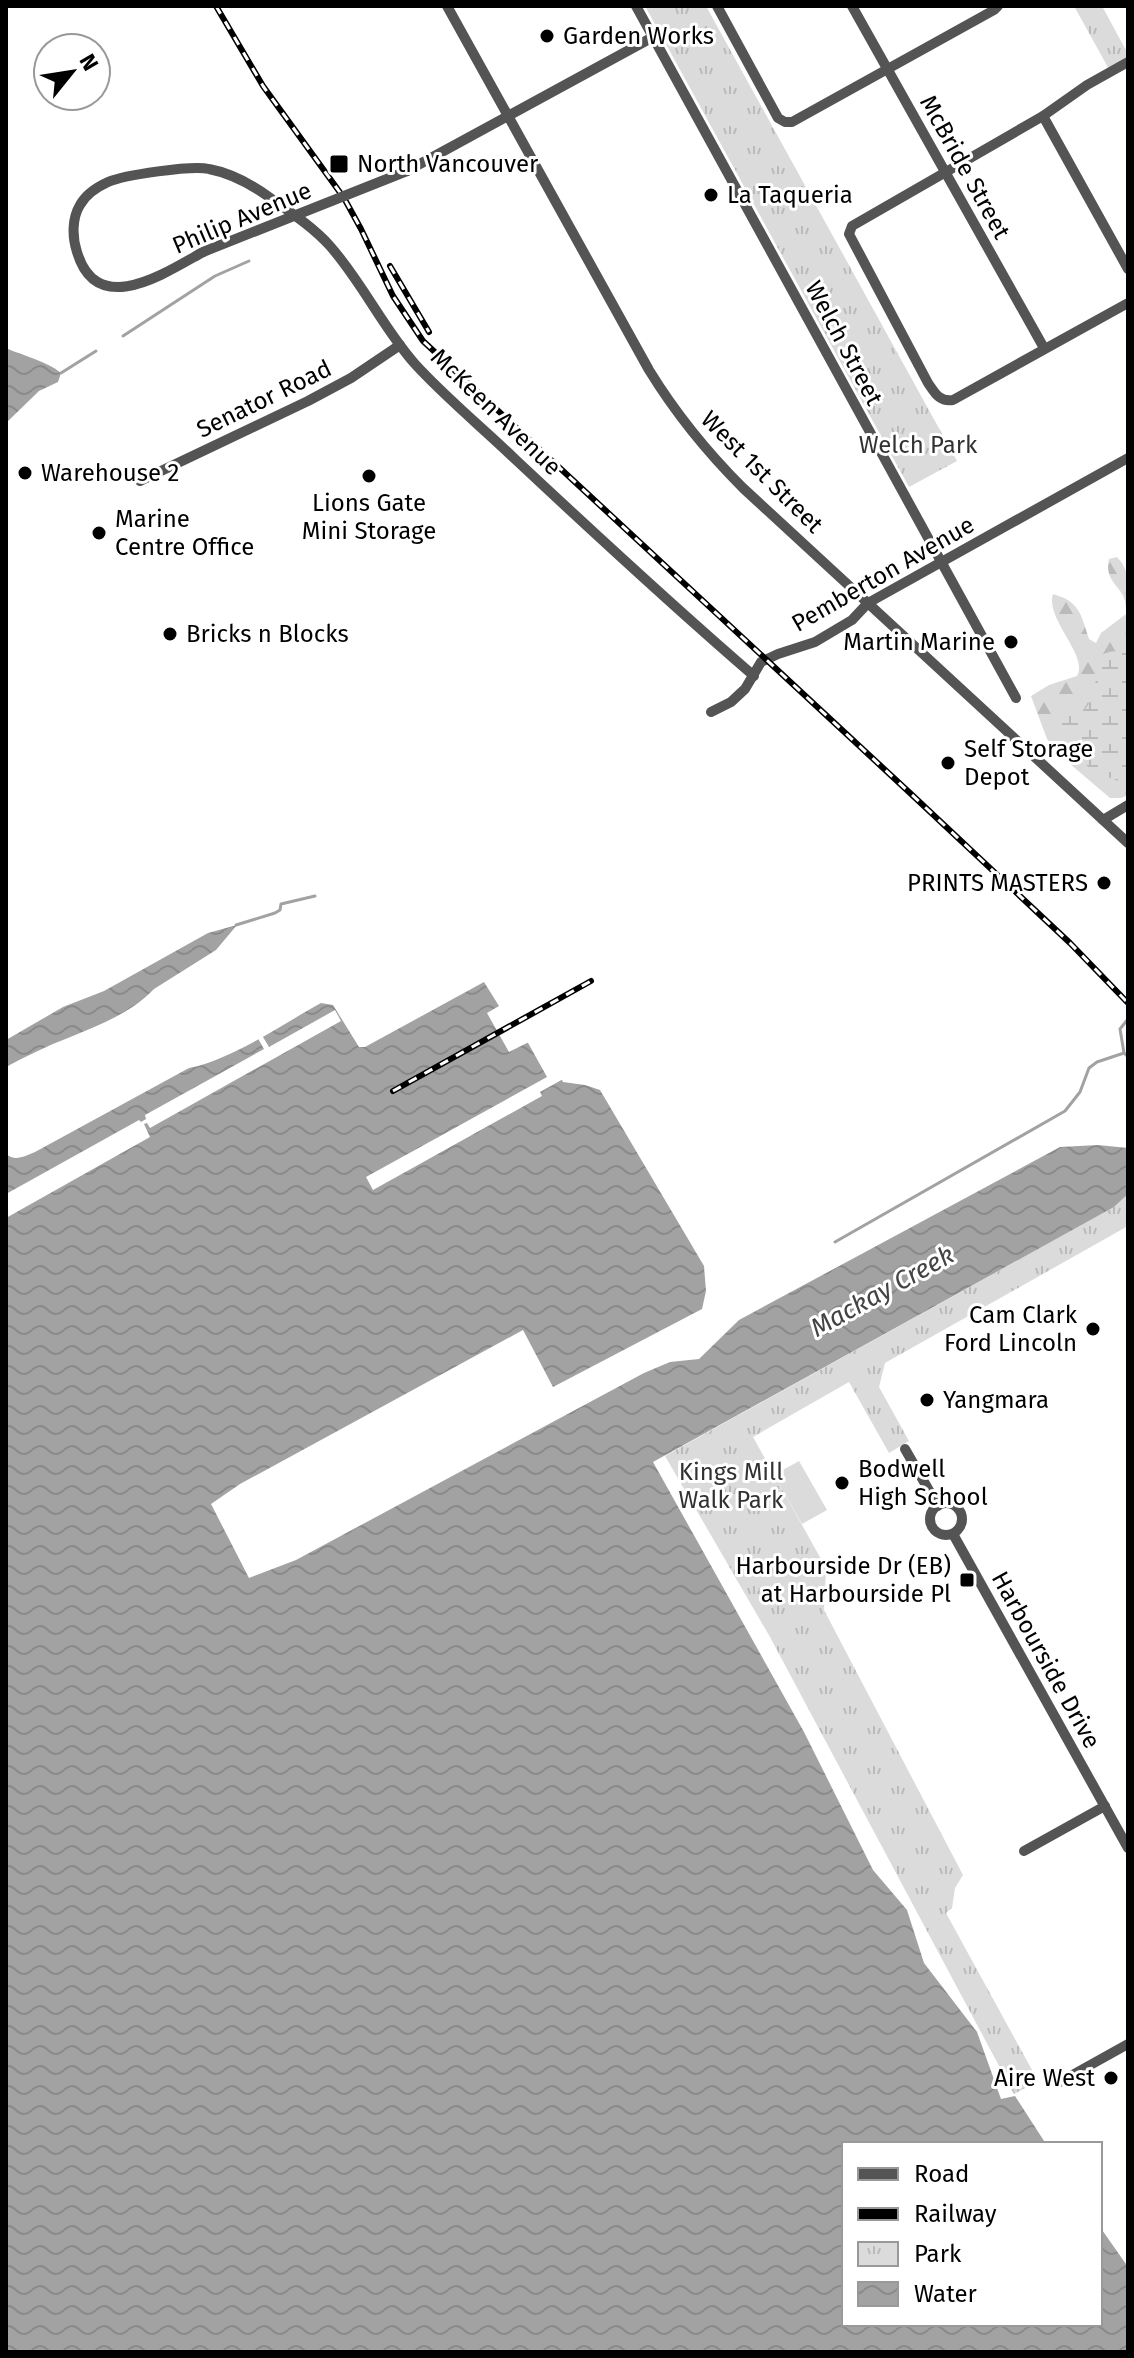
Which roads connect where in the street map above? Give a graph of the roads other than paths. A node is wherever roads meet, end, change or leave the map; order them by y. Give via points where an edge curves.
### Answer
1 (447, 6) edge
2 (636, 6) edge
3 (717, 6) edge
4 (852, 6) edge
5 (998, 6) edge
6 (653, 37) junction
7 (1128, 62) edge
8 (887, 69) junction
9 (508, 116) junction
10 (1043, 116) junction
11 (945, 172) junction
12 (222, 173) joint
13 (1128, 269) edge
14 (1128, 303) edge
15 (400, 345) junction
16 (1044, 348) junction
17 (1128, 458) edge
18 (140, 481) dead end
19 (940, 562) junction
20 (868, 603) junction
21 (754, 676) junction
22 (1016, 698) dead end
23 (711, 712) dead end
24 (1128, 805) edge
25 (1103, 820) junction
26 (1128, 843) edge
27 (905, 1449) dead end
28 (938, 1506) junction
29 (953, 1534) junction
30 (1105, 1806) junction
31 (1128, 1848) edge
32 (1024, 1851) dead end
33 (1128, 2044) edge
34 (1058, 2083) dead end

1 - 9 street, West 1st Street
2 - 6 street, Welch Street
3 - 8 street via 778,118 785,122
4 - 8 street, McBride Street
5 - 8 street
6 - 9 street, Philip Avenue
6 - 19 street, Welch Street
7 - 10 street
8 - 11 street, McBride Street
9 - 12 street, Philip Avenue, bridge via 407,171 203,252 143,284 107,285 84,268 73,224 86,196 98,187 111,180 190,168
9 - 20 street, West 1st Street via 649,370 688,427 737,481
10 - 11 street
10 - 13 street
11 - 16 street, McBride Street
11 - 16 street via 852,226 849,237 928,383 940,399 953,400
12 - 15 street, McKeen Avenue via 267,195 320,236
14 - 16 street
15 - 18 street, Senator Road via 330,390
15 - 21 street, McKeen Avenue via 564,505
17 - 19 street, Pemberton Avenue
19 - 20 street, Pemberton Avenue
19 - 22 street, Welch Street
20 - 21 street, Pemberton Avenue via 852,620 815,642 761,662
20 - 25 street, West 1st Street
21 - 23 street, Pemberton Avenue via 731,702
24 - 25 street
25 - 26 street, West 1st Street
27 - 28 street
28 - 29 street via 931,1514 932,1527 940,1534
28 - 29 street via 951,1504 961,1513 960,1527
29 - 30 street, Harbourside Drive
30 - 31 street, Harbourside Drive
30 - 32 street
33 - 34 street

